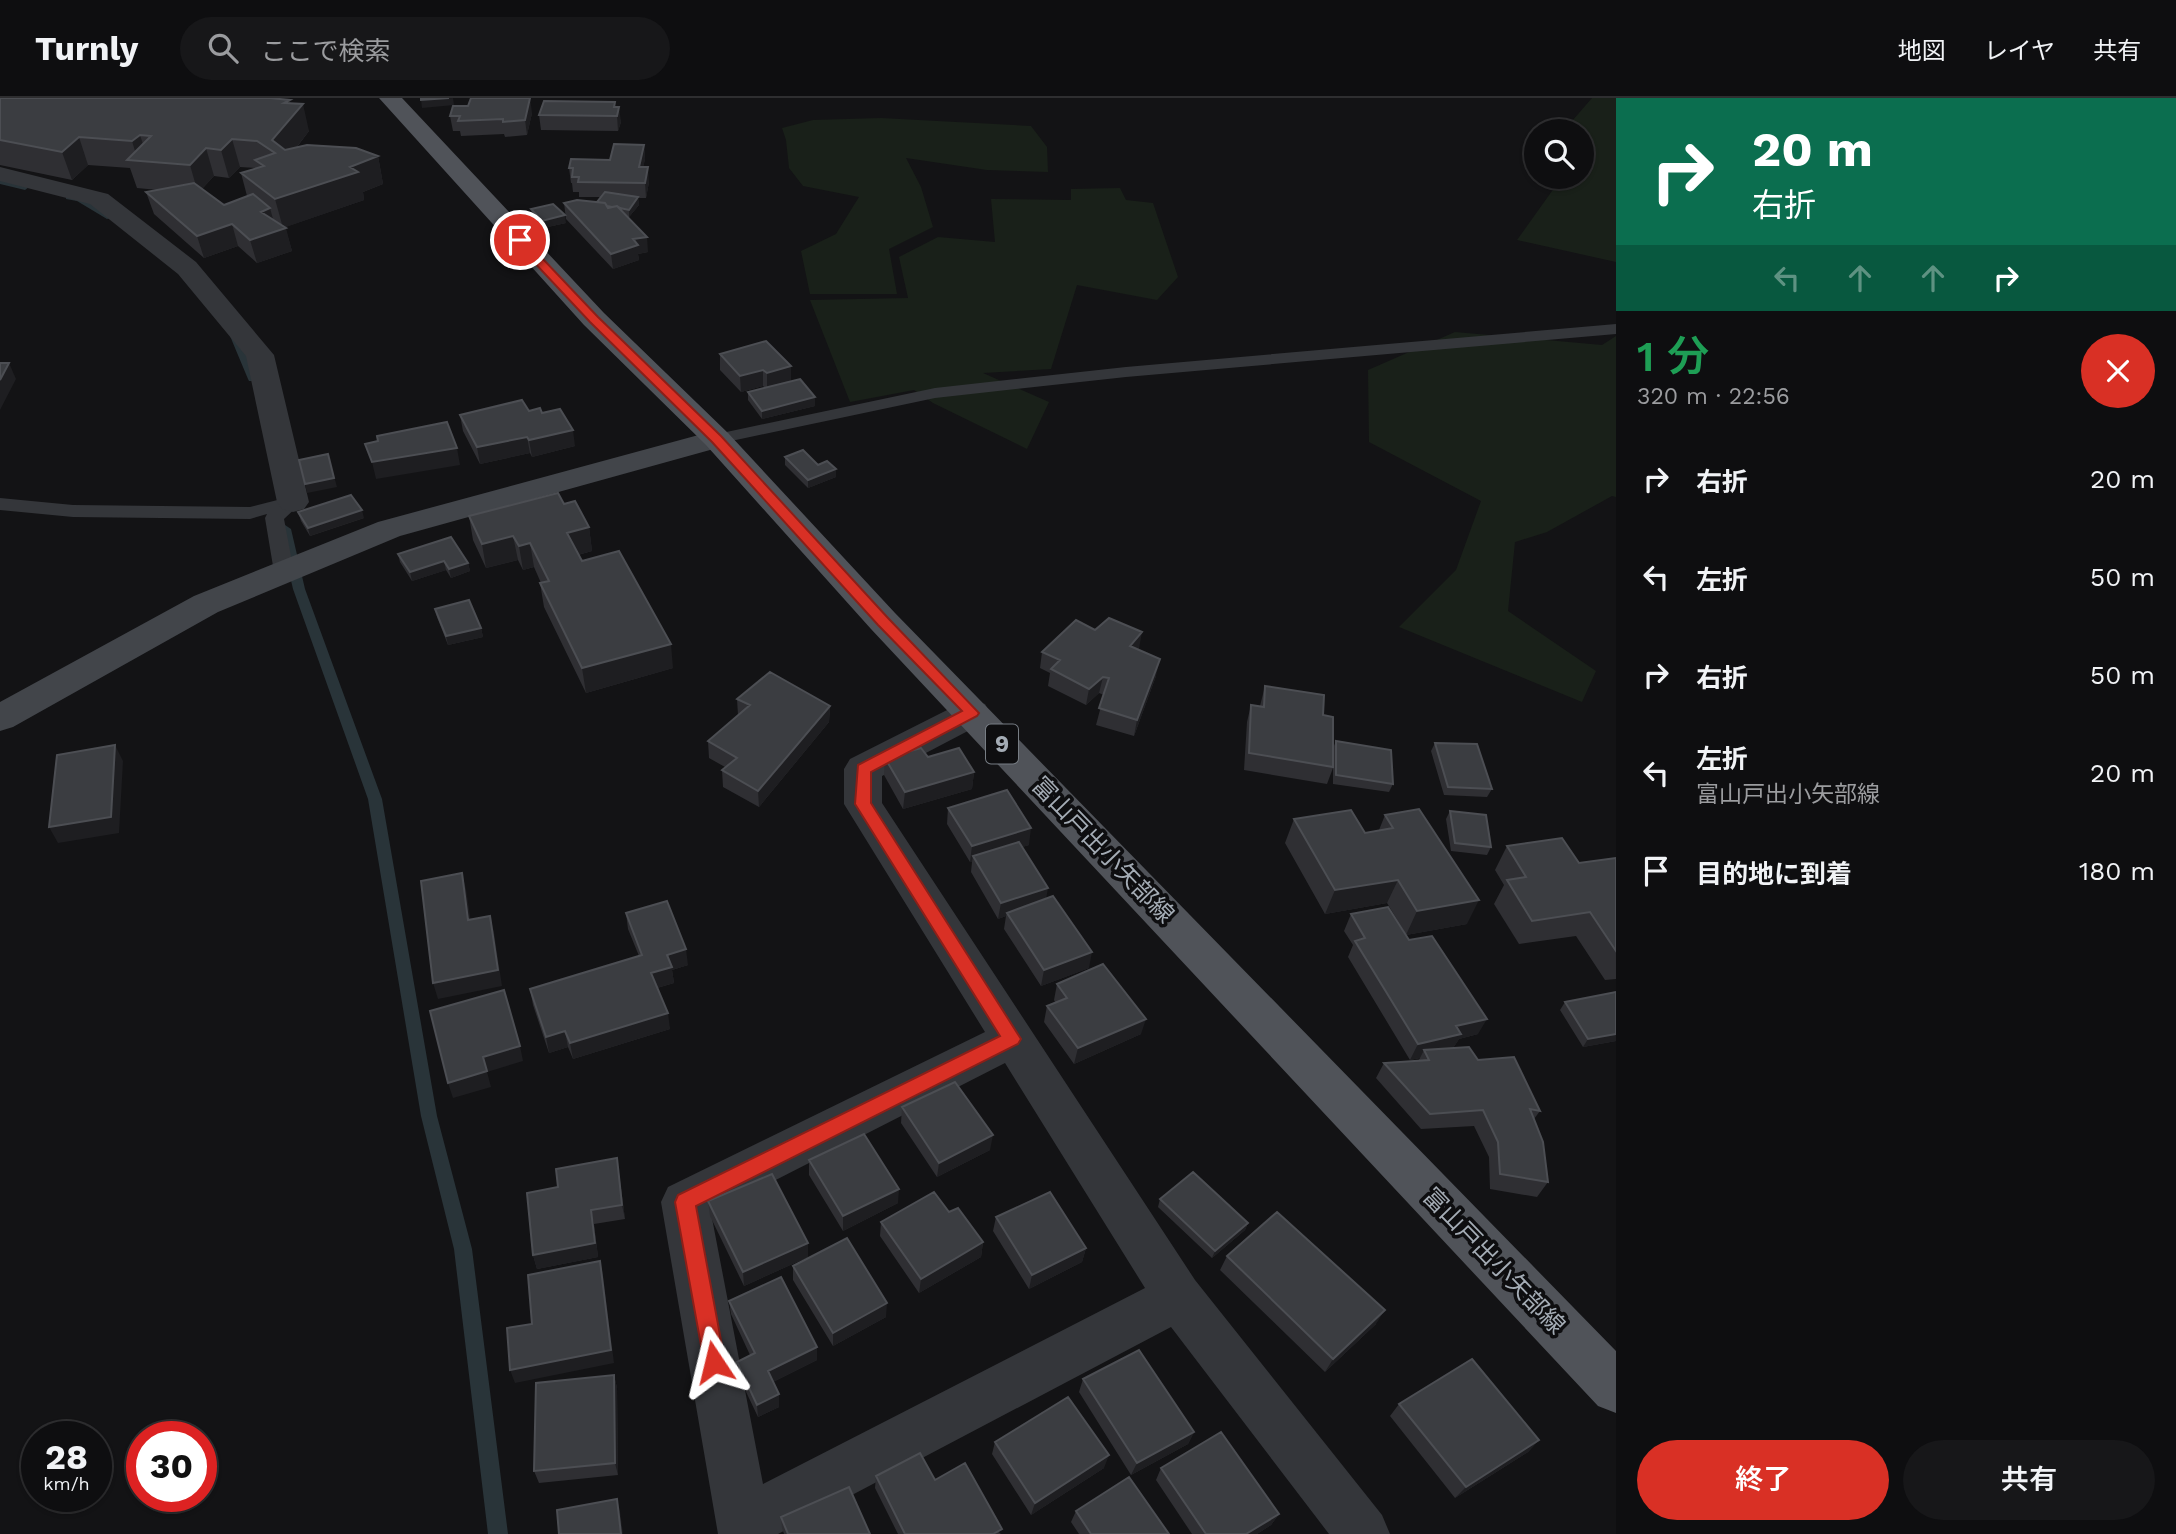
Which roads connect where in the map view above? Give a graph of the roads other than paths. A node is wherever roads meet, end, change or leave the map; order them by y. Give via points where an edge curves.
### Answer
1 (390, 98) edge
2 (0, 174) edge
3 (1616, 329) edge
4 (717, 439) junction
5 (293, 502) junction
6 (0, 505) edge
7 (284, 572) junction
8 (972, 713) junction
9 (0, 718) edge
10 (1012, 1039) junction
11 (1178, 1297) junction
12 (1616, 1388) edge
13 (744, 1528) edge
14 (1363, 1534) edge

1 - 4 main road, 富山戸出小矢部線 / 9 via 594,319
2 - 5 street via 99,199 187,268 260,355
3 - 4 lane via 1205,364 935,393
4 - 7 street via 389,529
4 - 8 main road, 富山戸出小矢部線 / 9
5 - 6 lane via 250,513 73,511
5 - 7 lane via 274,518
7 - 9 street via 206,604
8 - 10 street via 863,769 863,804
8 - 12 main road, 富山戸出小矢部線 / 9
10 - 11 street
10 - 13 street via 685,1202
11 - 13 street
11 - 14 street

